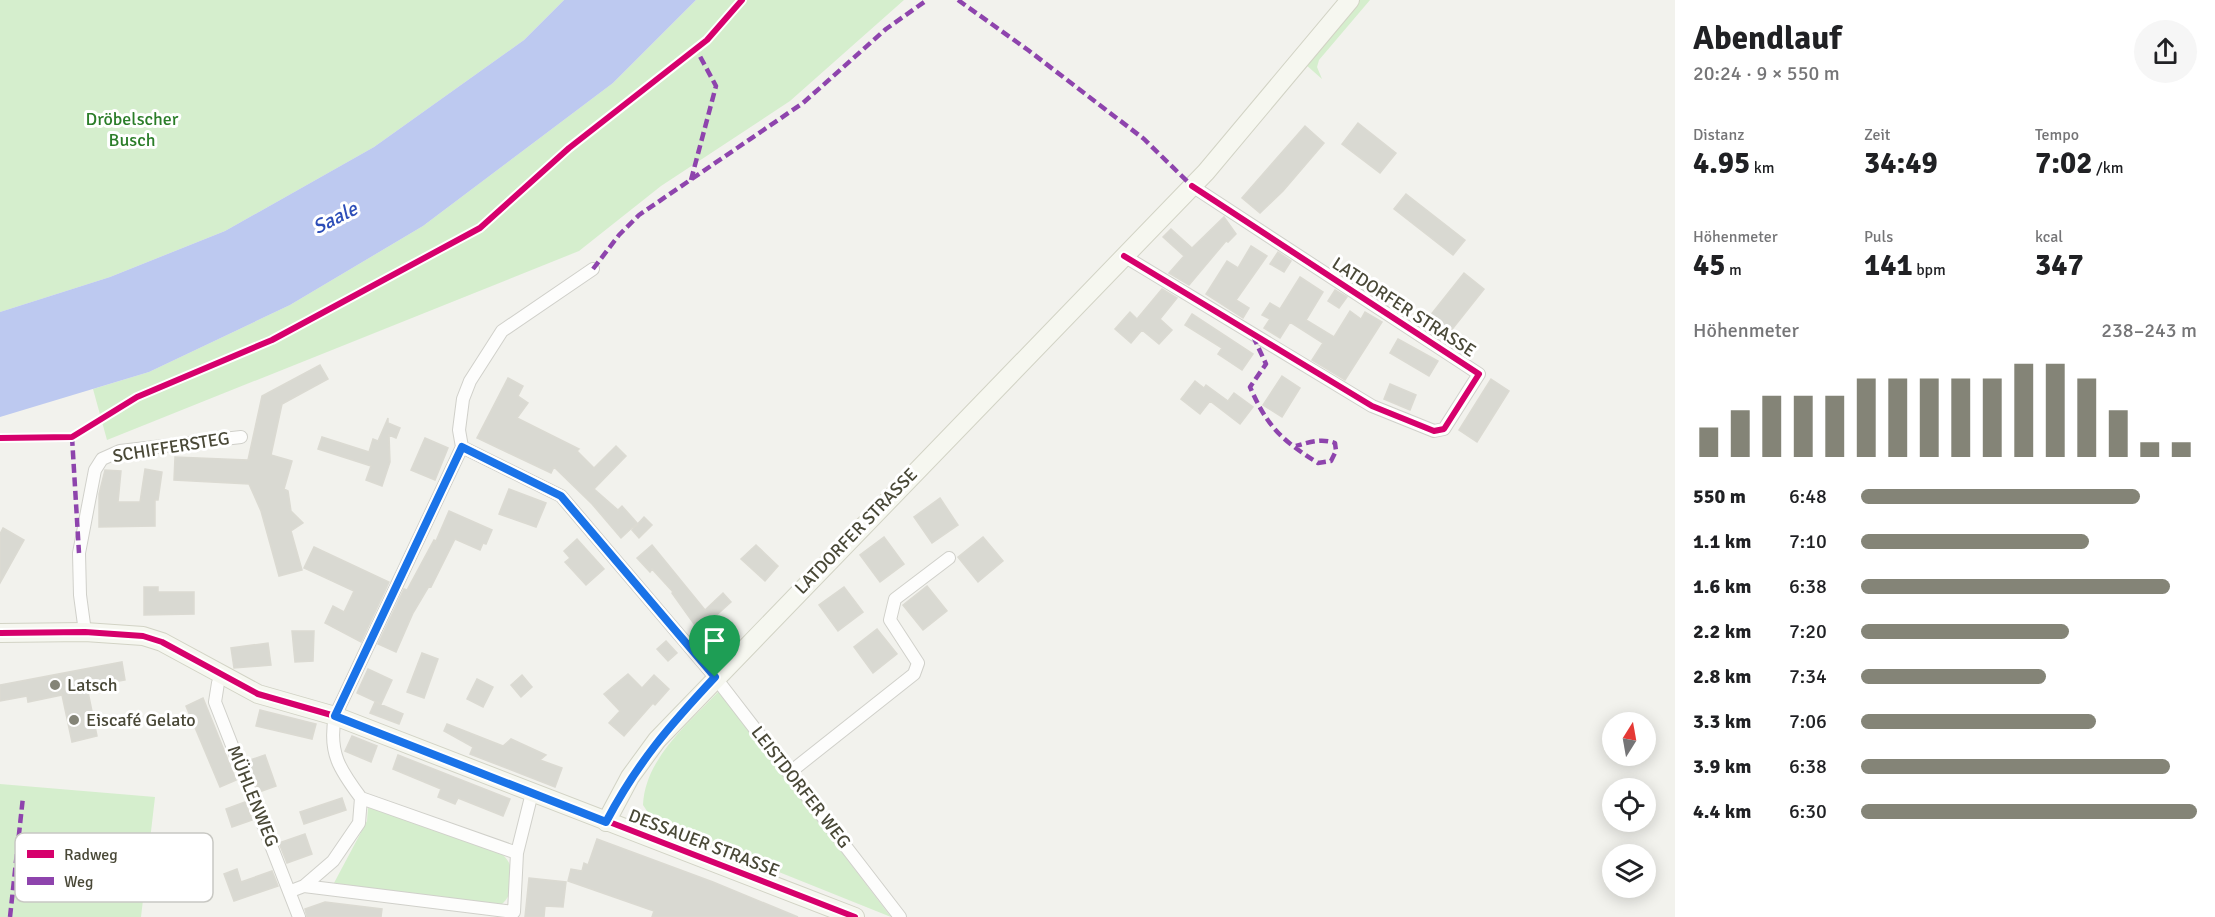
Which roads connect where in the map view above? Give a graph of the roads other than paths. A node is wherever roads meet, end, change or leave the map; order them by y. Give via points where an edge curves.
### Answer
1 (1350, 0) edge
2 (1192, 186) junction
3 (1124, 256) junction
4 (593, 269) dead end
5 (241, 437) dead end
6 (462, 447) junction
7 (949, 558) dead end
8 (0, 633) edge
9 (85, 633) junction
10 (222, 676) junction
11 (715, 677) junction
12 (335, 716) junction
13 (789, 773) junction
14 (532, 793) junction
15 (361, 798) junction
16 (606, 822) junction
17 (517, 853) junction
18 (304, 886) junction
19 (291, 891) junction
20 (513, 914) edge
21 (299, 917) edge
22 (855, 917) edge
23 (900, 917) edge

1 - 2 main road, LATDORFER STRASSE
2 - 3 main road, LATDORFER STRASSE
2 - 3 street, LATDORFER STRASSE via 1479,374 1444,429 1434,431 1372,406
3 - 11 main road, LATDORFER STRASSE
4 - 6 street via 501,331 463,399 459,430
5 - 9 street, SCHIFFERSTEG via 120,452 102,459 95,470 79,553
6 - 11 street, LEISTDORFER WEG via 561,496
6 - 12 street
7 - 13 street via 895,599 890,620 918,663 914,674
8 - 9 main road, DESSAUER STRASSE
9 - 10 main road, DESSAUER STRASSE via 125,634 162,642
10 - 12 main road, DESSAUER STRASSE via 258,694
10 - 19 street, MÜHLENWEG via 215,702
11 - 13 street, LEISTDORFER WEG
11 - 16 main road, LATDORFER STRASSE via 657,740 630,777
12 - 14 main road, DESSAUER STRASSE
12 - 15 street via 333,749 339,769
13 - 23 street, LEISTDORFER WEG
14 - 16 main road, DESSAUER STRASSE
14 - 17 street
15 - 17 street
15 - 18 street via 359,823 333,861
16 - 22 main road, DESSAUER STRASSE
17 - 20 street
18 - 19 street
18 - 20 street
19 - 21 street, MÜHLENWEG

